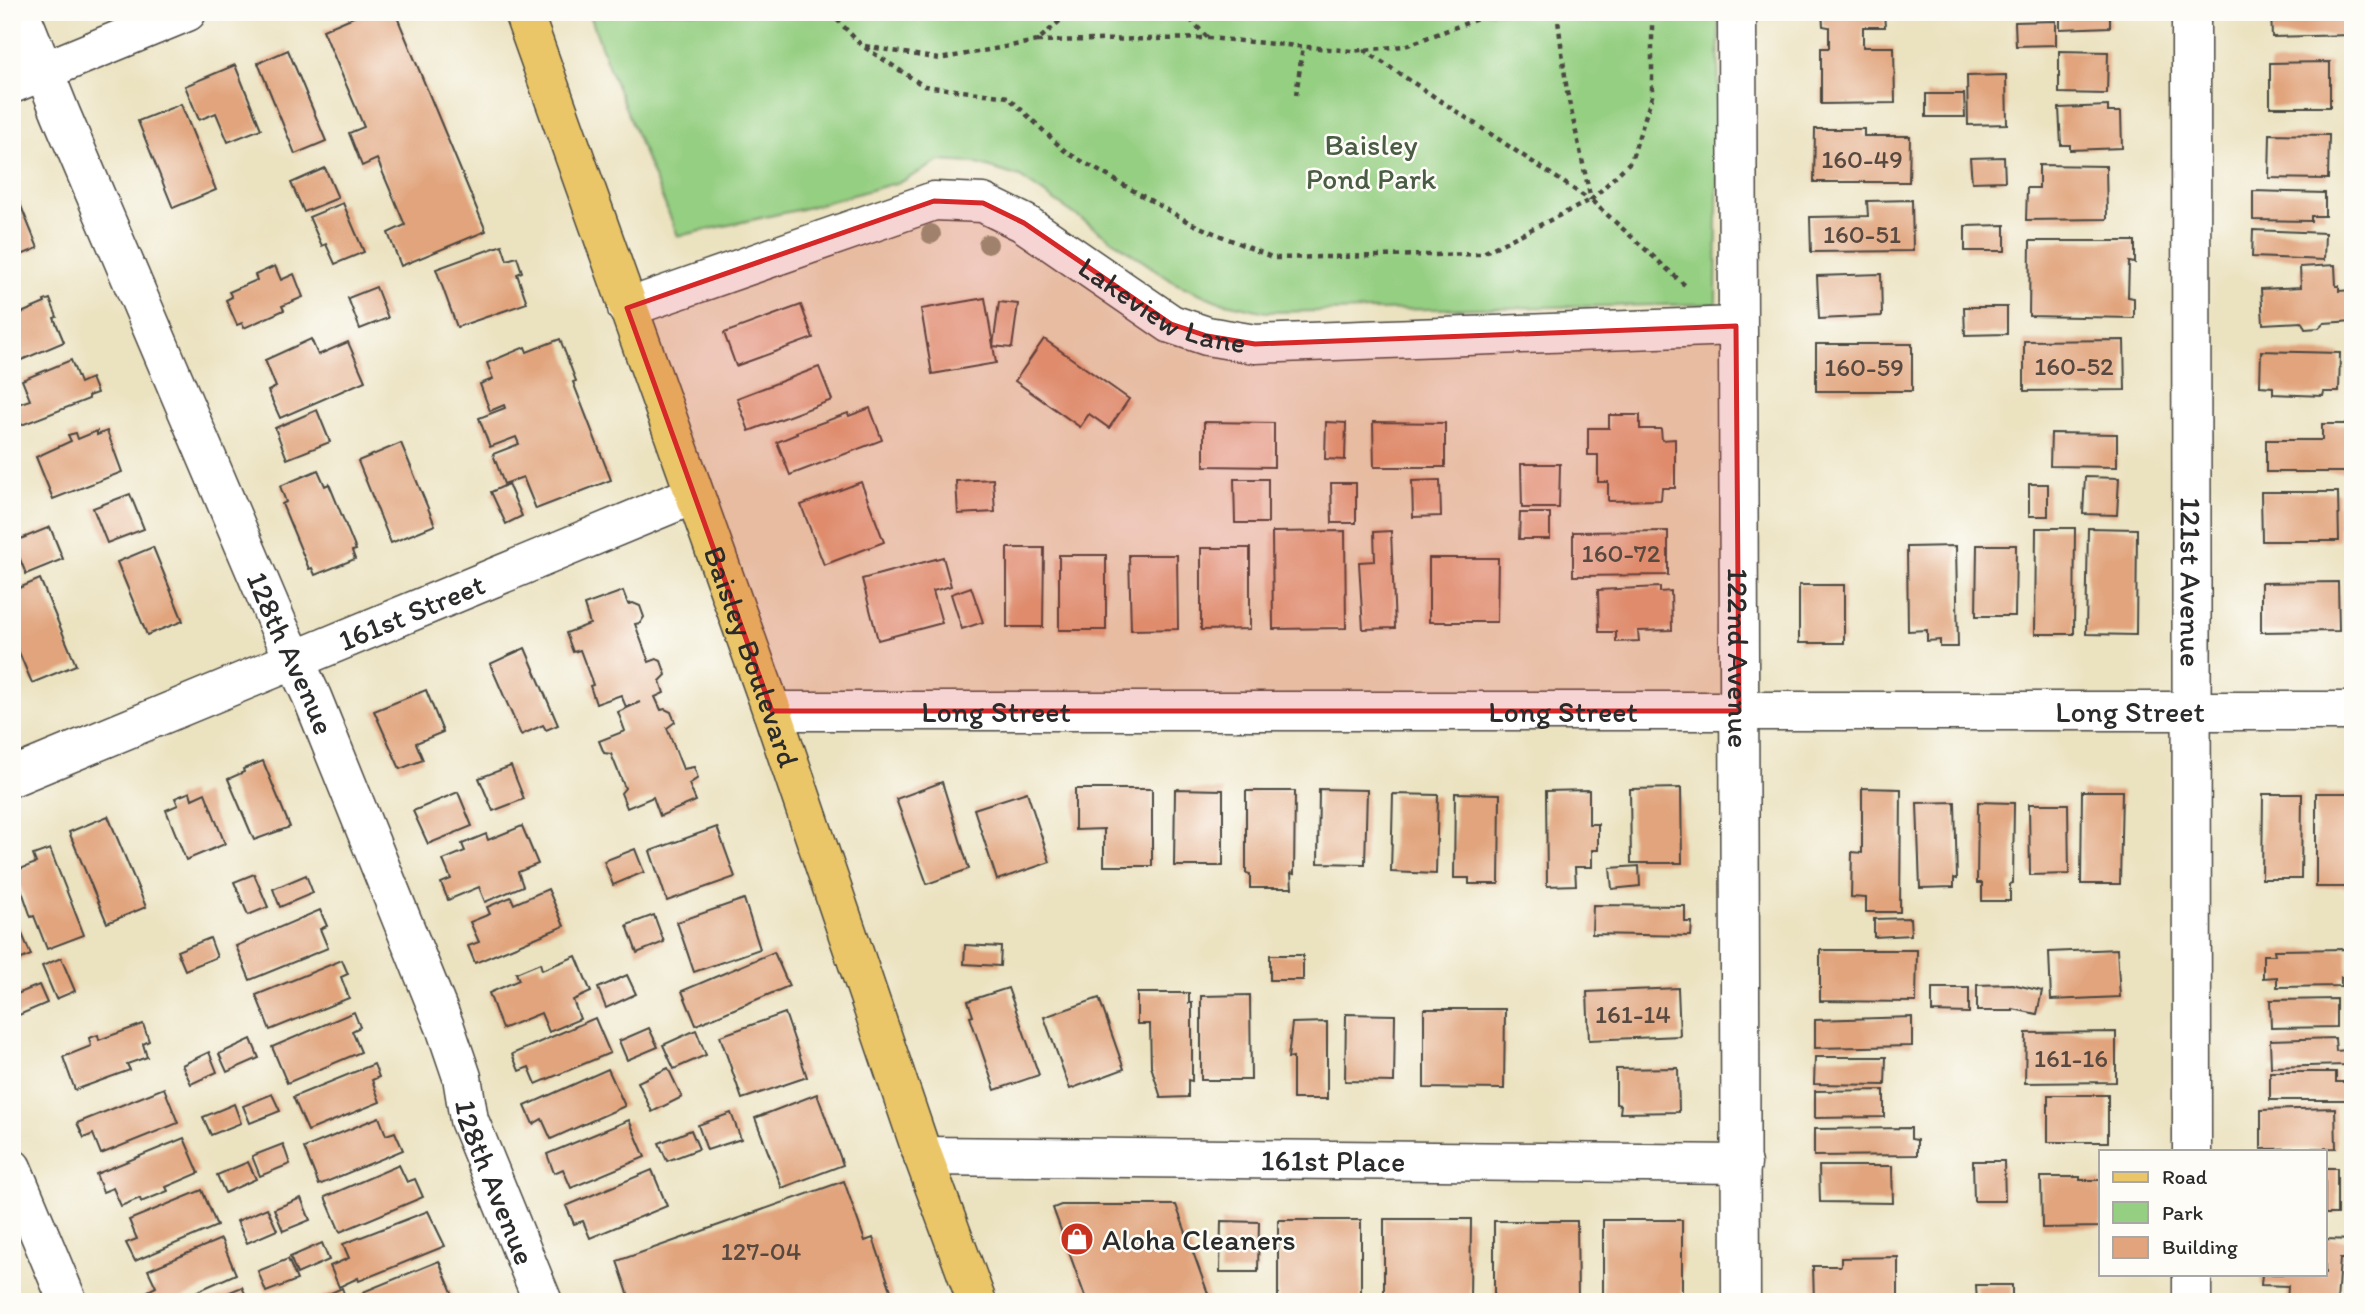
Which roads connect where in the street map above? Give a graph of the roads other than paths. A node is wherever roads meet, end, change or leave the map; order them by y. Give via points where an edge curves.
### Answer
1 (20, 12) edge
2 (187, 12) edge
3 (523, 12) edge
4 (1737, 12) edge
5 (2191, 12) edge
6 (28, 78) edge
7 (627, 308) junction
8 (1737, 326) junction
9 (693, 495) junction
10 (294, 660) junction
11 (772, 711) junction
12 (1739, 711) junction
13 (2191, 711) junction
14 (2353, 711) edge
15 (12, 777) edge
16 (2192, 1150) edge
17 (923, 1156) junction
18 (1742, 1164) junction
19 (12, 1168) edge
20 (2192, 1276) edge
21 (68, 1302) edge
22 (543, 1302) edge
23 (977, 1302) edge
24 (1741, 1302) edge
25 (2192, 1302) edge

1 - 6 street, 128th Avenue
2 - 6 street
3 - 7 main road, Baisley Boulevard
4 - 8 street, 122nd Avenue
5 - 13 street, 121st Avenue
6 - 10 street, 128th Avenue
7 - 8 street, Lakeview Lane via 934,201 982,203 1024,223 1171,324 1255,344
7 - 9 main road, Baisley Boulevard
8 - 12 street, 122nd Avenue
9 - 10 street, 161st Street
9 - 11 main road, Baisley Boulevard
10 - 15 street, 161st Street
10 - 22 street, 128th Avenue via 445,1027 462,1077 470,1121
11 - 12 street, Long Street
11 - 17 main road, Baisley Boulevard
12 - 13 street, Long Street
12 - 18 street, 122nd Avenue
13 - 14 street, Long Street
13 - 16 street, 121st Avenue
17 - 18 street, 161st Place
17 - 23 main road, Baisley Boulevard
18 - 24 street, 122nd Avenue
19 - 21 street
20 - 25 street

